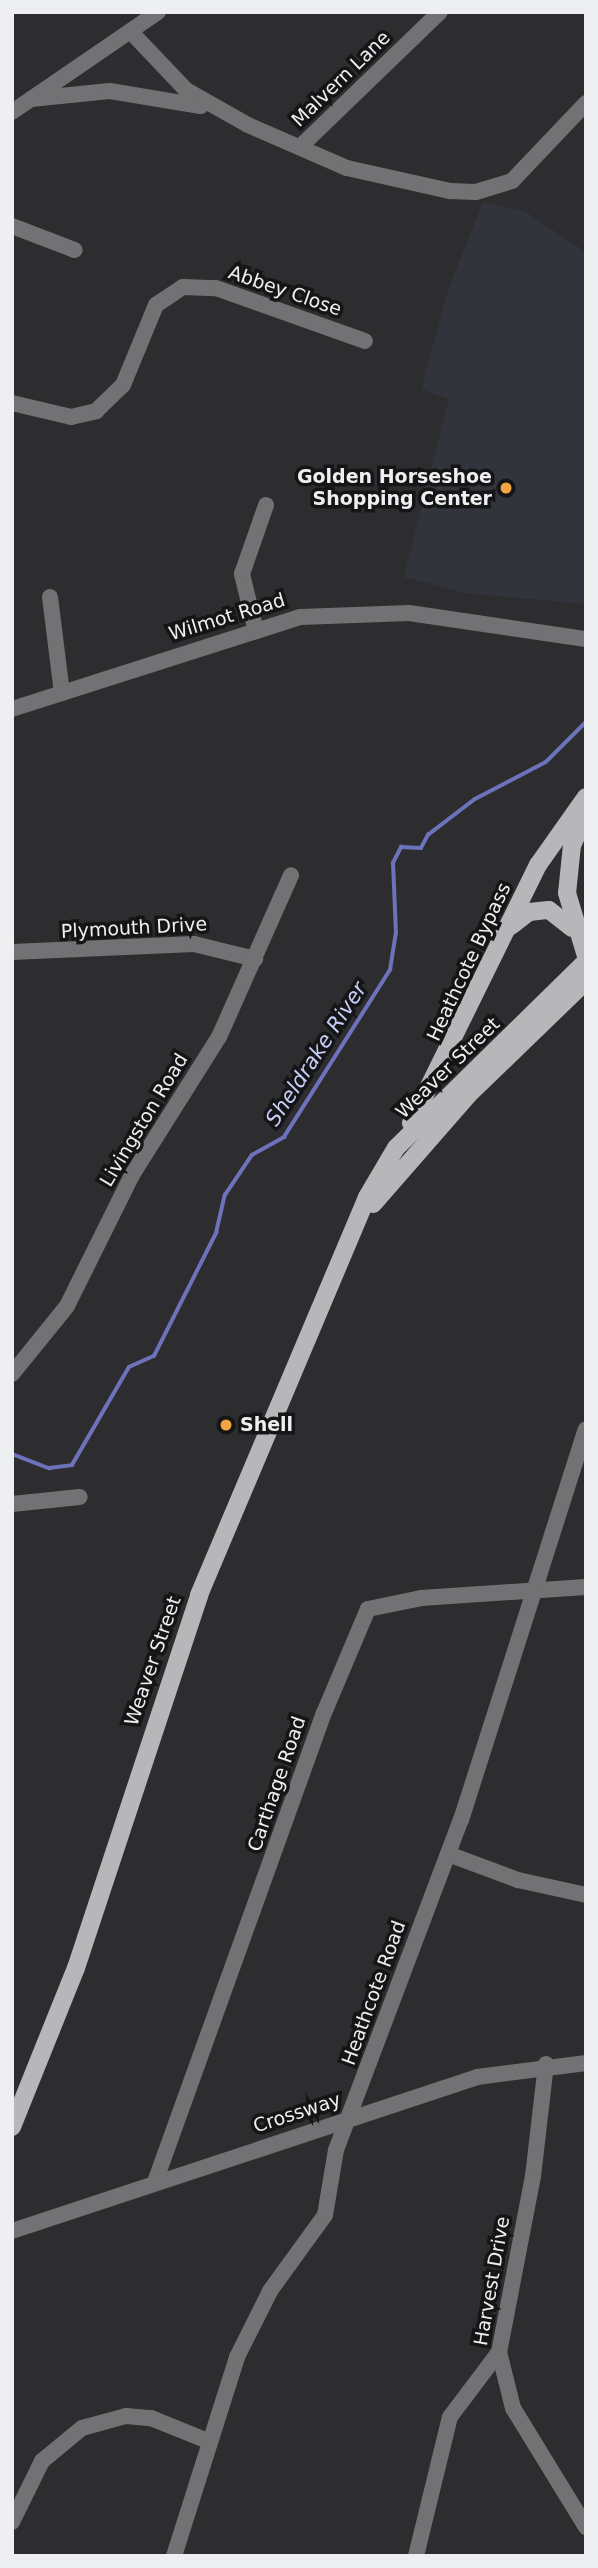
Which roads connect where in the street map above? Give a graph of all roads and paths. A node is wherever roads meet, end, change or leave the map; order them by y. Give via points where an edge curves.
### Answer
1 (158, 12) edge
2 (440, 12) edge
3 (131, 32) junction
4 (31, 99) junction
5 (586, 103) edge
6 (12, 112) edge
7 (230, 114) junction
8 (301, 146) junction
9 (12, 226) edge
10 (75, 250) dead end
11 (365, 341) dead end
12 (12, 403) edge
13 (266, 505) dead end
14 (50, 597) dead end
15 (255, 627) junction
16 (586, 639) edge
17 (62, 693) junction
18 (12, 709) edge
19 (586, 797) edge
20 (586, 814) edge
21 (291, 875) dead end
22 (574, 931) junction
23 (501, 939) junction
24 (12, 952) edge
25 (586, 956) edge
26 (255, 959) junction
27 (586, 961) edge
28 (586, 981) edge
29 (396, 1148) junction
30 (360, 1218) junction
31 (12, 1374) edge
32 (586, 1429) edge
33 (80, 1497) dead end
34 (12, 1504) edge
35 (586, 1587) edge
36 (534, 1590) junction
37 (448, 1854) junction
38 (586, 1895) edge
39 (586, 2063) edge
40 (546, 2064) junction
41 (349, 2118) junction
42 (12, 2127) edge
43 (155, 2182) junction
44 (17, 2224) edge
45 (499, 2352) junction
46 (208, 2441) junction
47 (12, 2522) edge
48 (586, 2527) edge
49 (174, 2556) edge
50 (416, 2556) edge

1 - 3 street
2 - 8 street, Malvern Lane
3 - 4 street
3 - 7 street via 186,90
4 - 6 street
4 - 7 street via 110,91
5 - 8 street via 521,175 476,192 347,169
7 - 8 street
9 - 10 street
11 - 12 street, Abbey Close via 216,288 183,286 156,305 123,385 96,411 71,417
13 - 15 street via 242,573
14 - 17 street
15 - 16 street, Wilmot Road via 300,617 390,611
15 - 17 street, Wilmot Road
17 - 18 street, Wilmot Road
19 - 23 main road, Heathcote Bypass via 538,865
20 - 22 main road via 567,880
21 - 26 street, Livingston Road
22 - 23 main road via 558,914 538,910 520,916
22 - 25 main road
23 - 29 main road, Heathcote Bypass via 440,1075
24 - 26 street, Plymouth Drive via 194,944
26 - 31 street, Livingston Road via 219,1037 132,1175 67,1306
27 - 29 main road, Weaver Street
28 - 30 main road, Weaver Street via 468,1095
29 - 30 main road, Weaver Street
30 - 42 main road, Weaver Street via 272,1409 199,1595 76,1968
32 - 36 street, Heathcote Road
33 - 34 street
35 - 36 street, Carthage Road
36 - 37 street, Heathcote Road
36 - 43 street, Carthage Road via 376,1605 357,1626
37 - 38 street
37 - 41 street, Heathcote Road
39 - 40 street, Crossway
40 - 41 street, Crossway via 477,2077
40 - 45 street, Harvest Drive via 533,2176
41 - 43 street, Crossway
41 - 46 street, Heathcote Road via 325,2215 258,2309
43 - 44 street, Crossway
45 - 48 street, Harvest Drive via 513,2408
45 - 50 street via 450,2417
46 - 47 street via 151,2418 126,2416 82,2428 42,2461
46 - 49 street, Heathcote Road

